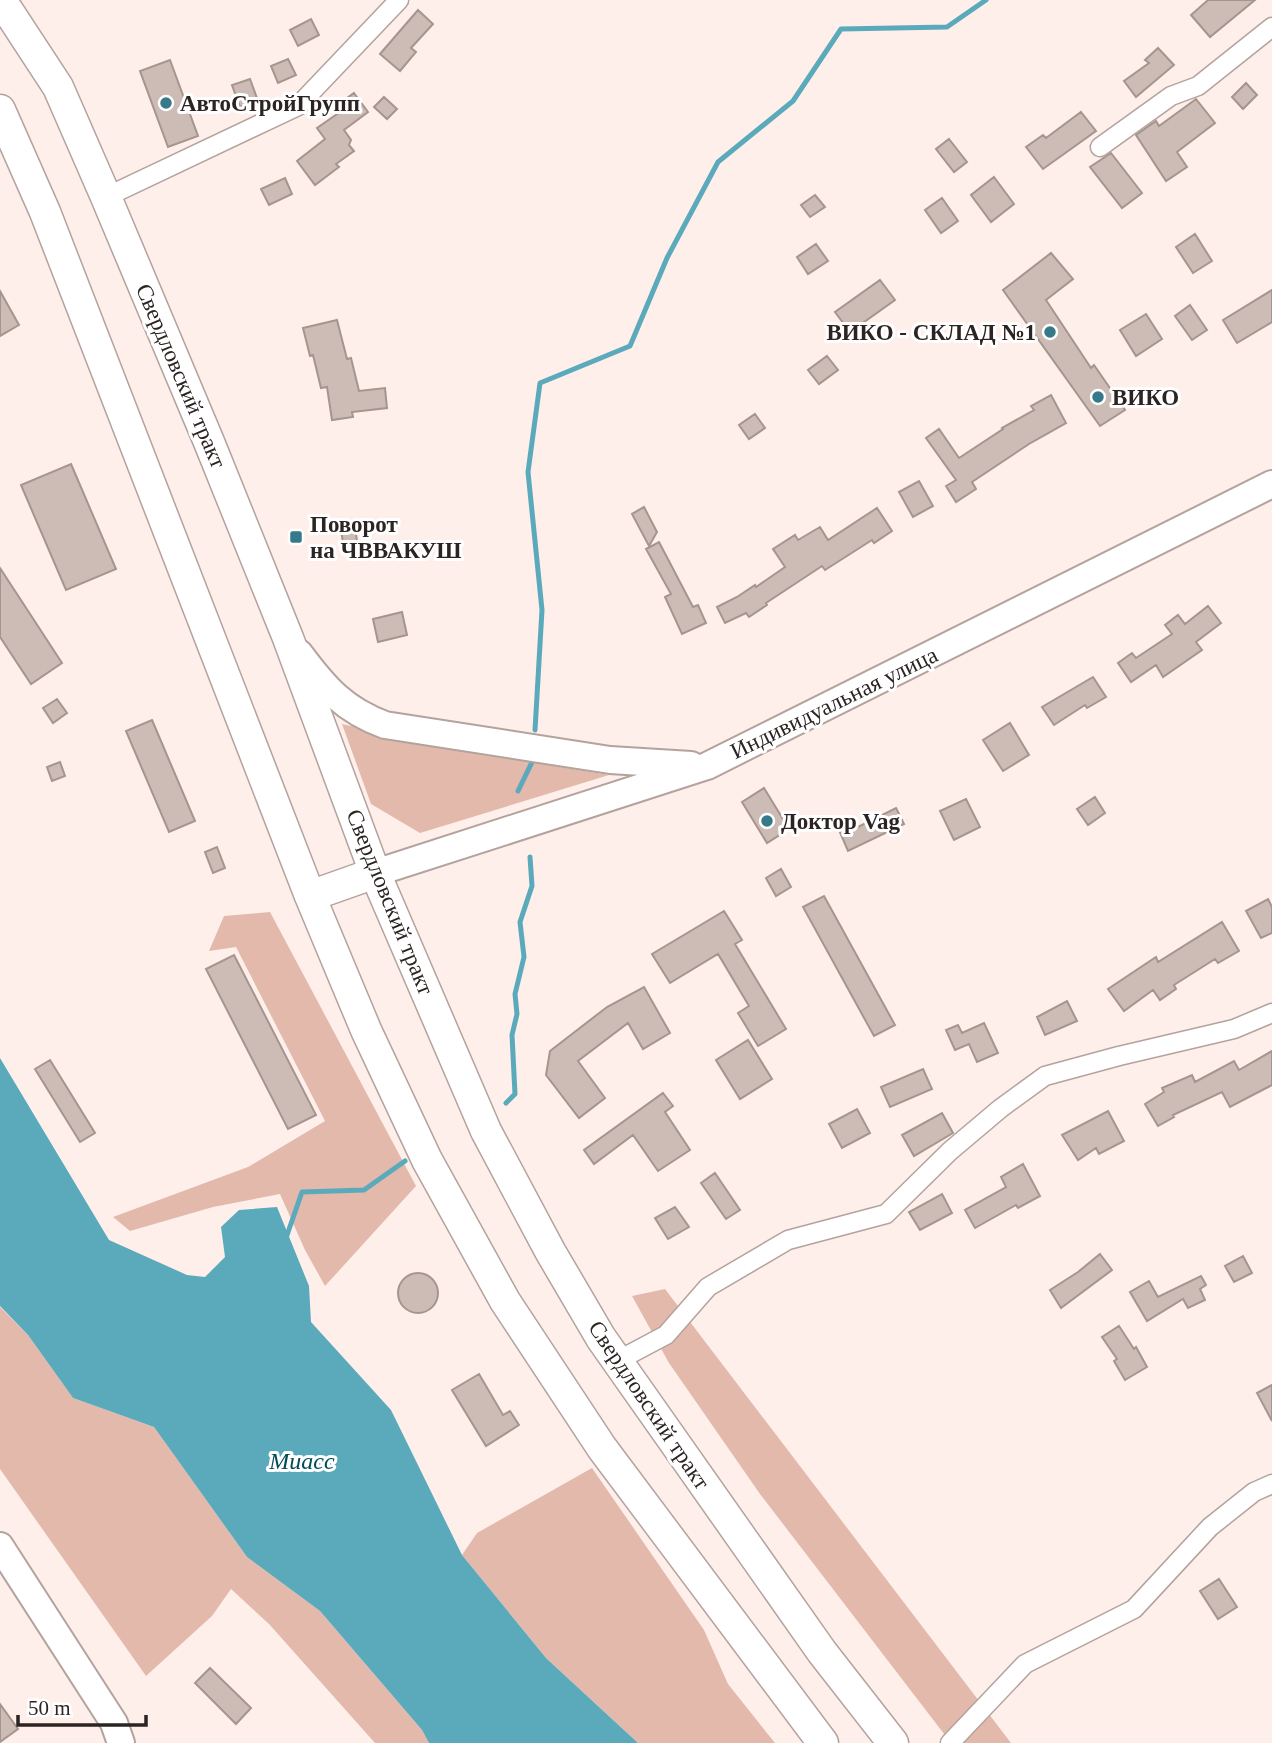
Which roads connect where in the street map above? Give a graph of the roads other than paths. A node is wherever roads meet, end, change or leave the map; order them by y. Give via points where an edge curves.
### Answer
1 (1, 0) edge
2 (399, 0) edge
3 (1272, 27) edge
4 (0, 110) edge
5 (1100, 147) dead end
6 (106, 197) junction
7 (1272, 484) edge
8 (288, 638) junction
9 (707, 766) junction
10 (375, 873) junction
11 (310, 896) junction
12 (1272, 1013) edge
13 (617, 1361) junction
14 (1272, 1484) edge
15 (0, 1546) edge
16 (121, 1743) edge
17 (823, 1743) edge
18 (894, 1743) edge
19 (950, 1743) edge

1 - 6 main road, Свердловский тракт via 58,87
2 - 6 street via 298,106
3 - 5 street via 1198,86 1171,96
4 - 11 main road via 50,225
6 - 8 main road, Свердловский тракт
7 - 9 main road, Индивидуальная улица
8 - 9 main road via 342,704 385,725 610,760
8 - 10 main road, Свердловский тракт
9 - 10 main road, Индивидуальная улица
10 - 11 main road
10 - 13 main road, Свердловский тракт via 486,1131 550,1251
11 - 17 main road via 427,1160 505,1301 602,1448
12 - 13 street via 1234,1029 1045,1076 950,1151 886,1214 788,1240 708,1287 666,1335
13 - 18 main road, Свердловский тракт via 822,1652
14 - 19 street via 1254,1492 1210,1527 1134,1608 1025,1664
15 - 16 main road via 114,1723

